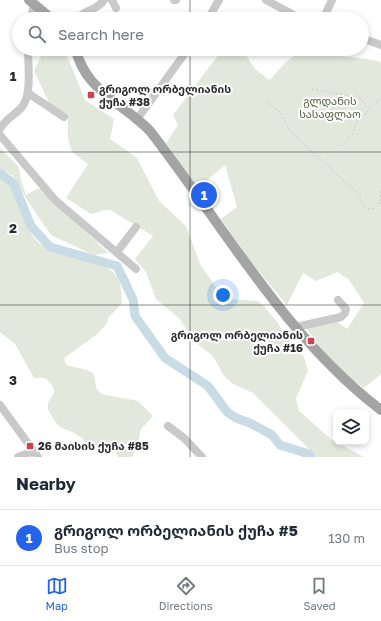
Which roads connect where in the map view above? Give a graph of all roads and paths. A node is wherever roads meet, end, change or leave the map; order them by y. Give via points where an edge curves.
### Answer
1 (104, 0) edge
2 (112, 0) edge
3 (219, 0) edge
4 (266, 0) edge
5 (332, 0) edge
6 (32, 2) edge
7 (116, 8) dead end
8 (31, 12) edge
9 (44, 12) edge
10 (85, 12) edge
11 (212, 12) edge
12 (286, 12) edge
13 (326, 12) edge
14 (369, 41) edge
15 (381, 45) edge
16 (28, 56) edge
17 (78, 56) edge
18 (183, 56) edge
19 (312, 89) dead end
20 (28, 93) junction
21 (381, 98) edge
22 (265, 101) dead end
23 (370, 108) junction
24 (64, 117) dead end
25 (138, 118) junction
26 (0, 129) edge
27 (0, 135) edge
28 (341, 146) dead end
29 (381, 191) edge
30 (380, 202) junction
31 (381, 204) edge
32 (136, 228) dead end
33 (117, 252) junction
34 (136, 269) dead end
35 (338, 300) dead end
36 (296, 327) junction
37 (0, 405) edge
38 (381, 410) edge
39 (168, 426) dead end
40 (36, 454) edge
41 (18, 457) edge
42 (202, 457) edge

1 - 10 street via 98,7
2 - 7 street
3 - 11 street
4 - 12 street
5 - 13 street
6 - 8 street
6 - 9 main road
14 - 15 street
16 - 20 street
17 - 25 main road via 90,79 102,92
18 - 25 street
19 - 23 path via 360,98
20 - 24 street
20 - 26 street via 22,107
21 - 23 path
22 - 30 path via 281,113 289,130 358,194 366,209 373,209
23 - 28 path via 356,123 354,132
25 - 36 main road
27 - 33 street via 55,200
29 - 30 path
30 - 31 path
32 - 33 street
33 - 34 street
35 - 36 street via 346,309 346,313 341,317
36 - 38 main road via 346,379
37 - 40 street
39 - 42 street
40 - 41 street

